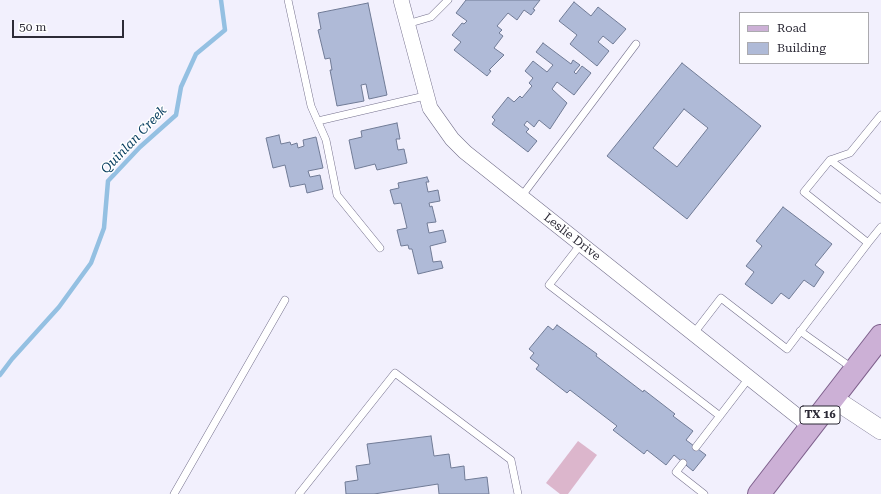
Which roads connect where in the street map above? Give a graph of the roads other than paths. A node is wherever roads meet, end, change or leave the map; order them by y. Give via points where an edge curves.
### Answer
1 (288, 0) edge
2 (401, 0) edge
3 (448, 0) edge
4 (407, 24) junction
5 (636, 44) dead end
6 (425, 96) junction
7 (881, 115) edge
8 (318, 121) junction
9 (830, 160) junction
10 (521, 197) junction
11 (881, 199) edge
12 (881, 227) edge
13 (868, 243) junction
14 (581, 244) junction
15 (380, 248) dead end
16 (286, 300) dead end
17 (800, 332) junction
18 (694, 334) junction
19 (881, 336) edge
20 (855, 370) junction
21 (750, 377) junction
22 (834, 399) junction
23 (720, 416) junction
24 (811, 426) junction
25 (881, 430) edge
26 (696, 447) dead end
27 (683, 463) dead end
28 (174, 494) edge
29 (299, 494) edge
30 (518, 494) edge
31 (704, 494) edge
32 (759, 494) edge

1 - 8 lane via 311,106
2 - 4 street, Leslie Drive
3 - 4 lane via 431,17
4 - 6 street, Leslie Drive
5 - 10 lane
6 - 8 lane
6 - 10 street, Leslie Drive via 430,108 464,152
7 - 9 lane via 850,153
8 - 15 lane via 326,140 337,195
9 - 11 lane
9 - 13 lane via 804,192
10 - 14 street, Leslie Drive
12 - 13 lane
13 - 17 lane
14 - 18 street, Leslie Drive
14 - 23 lane via 549,285
16 - 28 lane
17 - 18 lane via 787,349 721,298
17 - 20 lane
18 - 21 street, Leslie Drive
19 - 20 main road, TX 16
20 - 22 main road, TX 16
21 - 23 lane
21 - 24 street, Leslie Drive
22 - 24 main road, TX 16
22 - 25 street
23 - 26 lane
24 - 32 main road, TX 16
27 - 31 lane via 676,472
29 - 30 lane via 395,374 511,460

